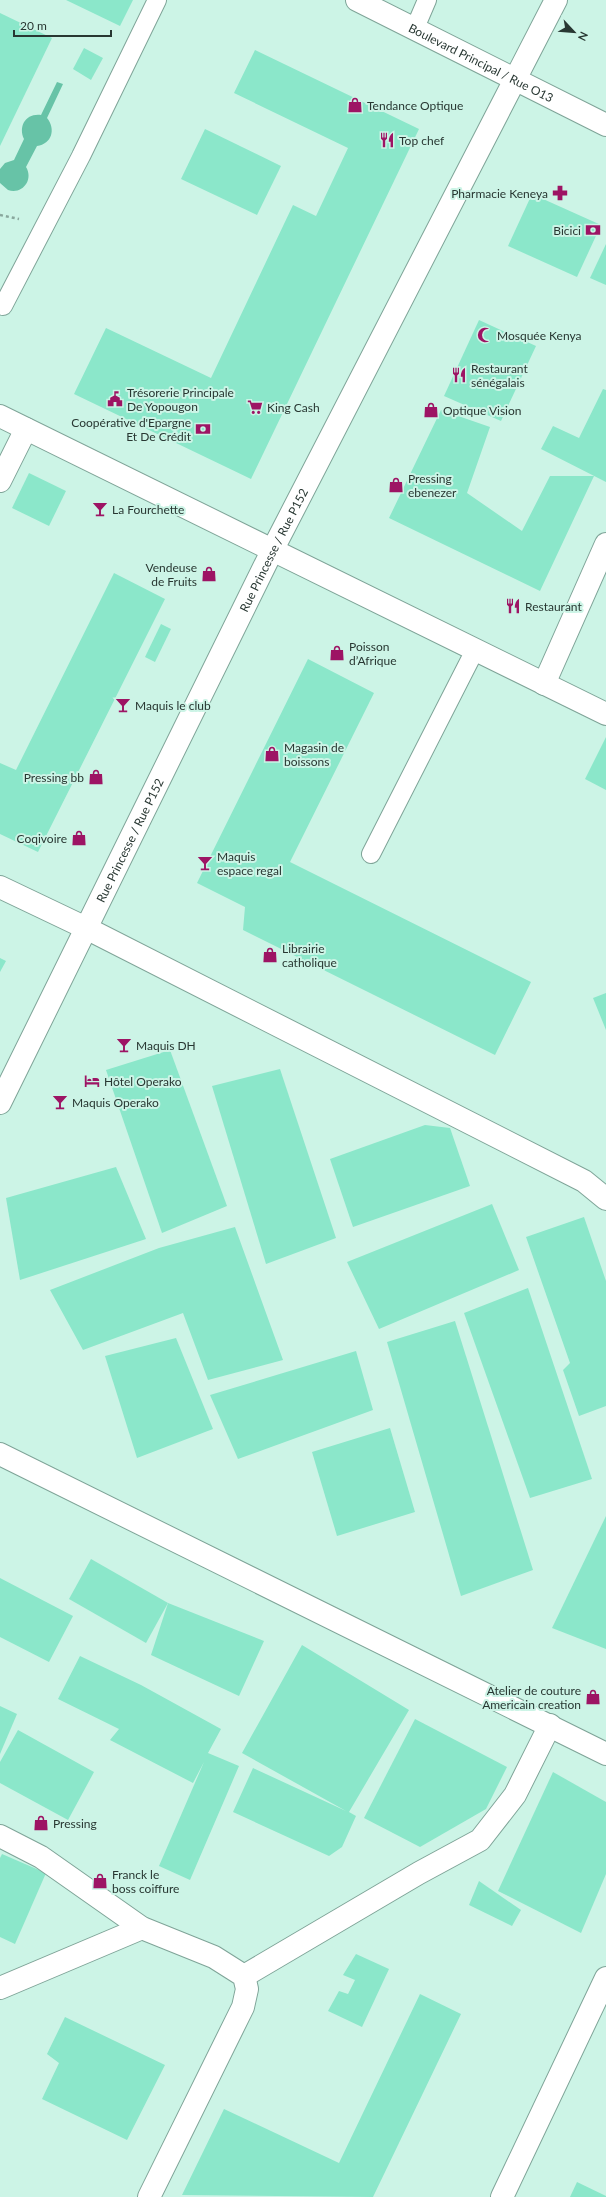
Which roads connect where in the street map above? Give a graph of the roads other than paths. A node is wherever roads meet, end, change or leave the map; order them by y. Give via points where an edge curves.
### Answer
1 (157, 0) edge
2 (357, 0) edge
3 (427, 0) edge
4 (556, 0) edge
5 (415, 28) junction
6 (516, 80) junction
7 (606, 125) edge
8 (3, 306) dead end
9 (0, 416) edge
10 (26, 429) junction
11 (0, 481) edge
12 (606, 544) edge
13 (273, 549) junction
14 (476, 650) junction
15 (544, 684) junction
16 (606, 714) edge
17 (371, 854) dead end
18 (0, 887) edge
19 (86, 928) junction
20 (0, 1103) edge
21 (606, 1199) edge
22 (0, 1454) edge
23 (550, 1725) junction
24 (606, 1754) edge
25 (0, 1836) edge
26 (142, 1928) junction
27 (244, 1976) junction
28 (606, 1978) edge
29 (0, 1988) edge
30 (149, 2197) edge
31 (502, 2197) edge

1 - 8 lane via 81,156
2 - 5 street, Boulevard Principal / Rue O13
3 - 5 lane
4 - 6 street, Rue Princesse / Rue P152
5 - 6 street, Boulevard Principal / Rue O13
6 - 7 street, Boulevard Principal / Rue O13
6 - 13 street, Rue Princesse / Rue P152
9 - 10 street
10 - 11 street
10 - 13 street
12 - 15 street
13 - 14 street
13 - 19 street, Rue Princesse / Rue P152
14 - 15 street
14 - 17 lane
15 - 16 street
18 - 19 street
19 - 20 street, Rue Princesse / Rue P152
19 - 21 street via 584,1181
22 - 23 street
23 - 24 street
23 - 27 street via 515,1795 480,1840
25 - 26 street via 41,1857
26 - 27 street via 214,1957
26 - 29 street
27 - 30 street via 247,1989 243,2007
28 - 31 street

